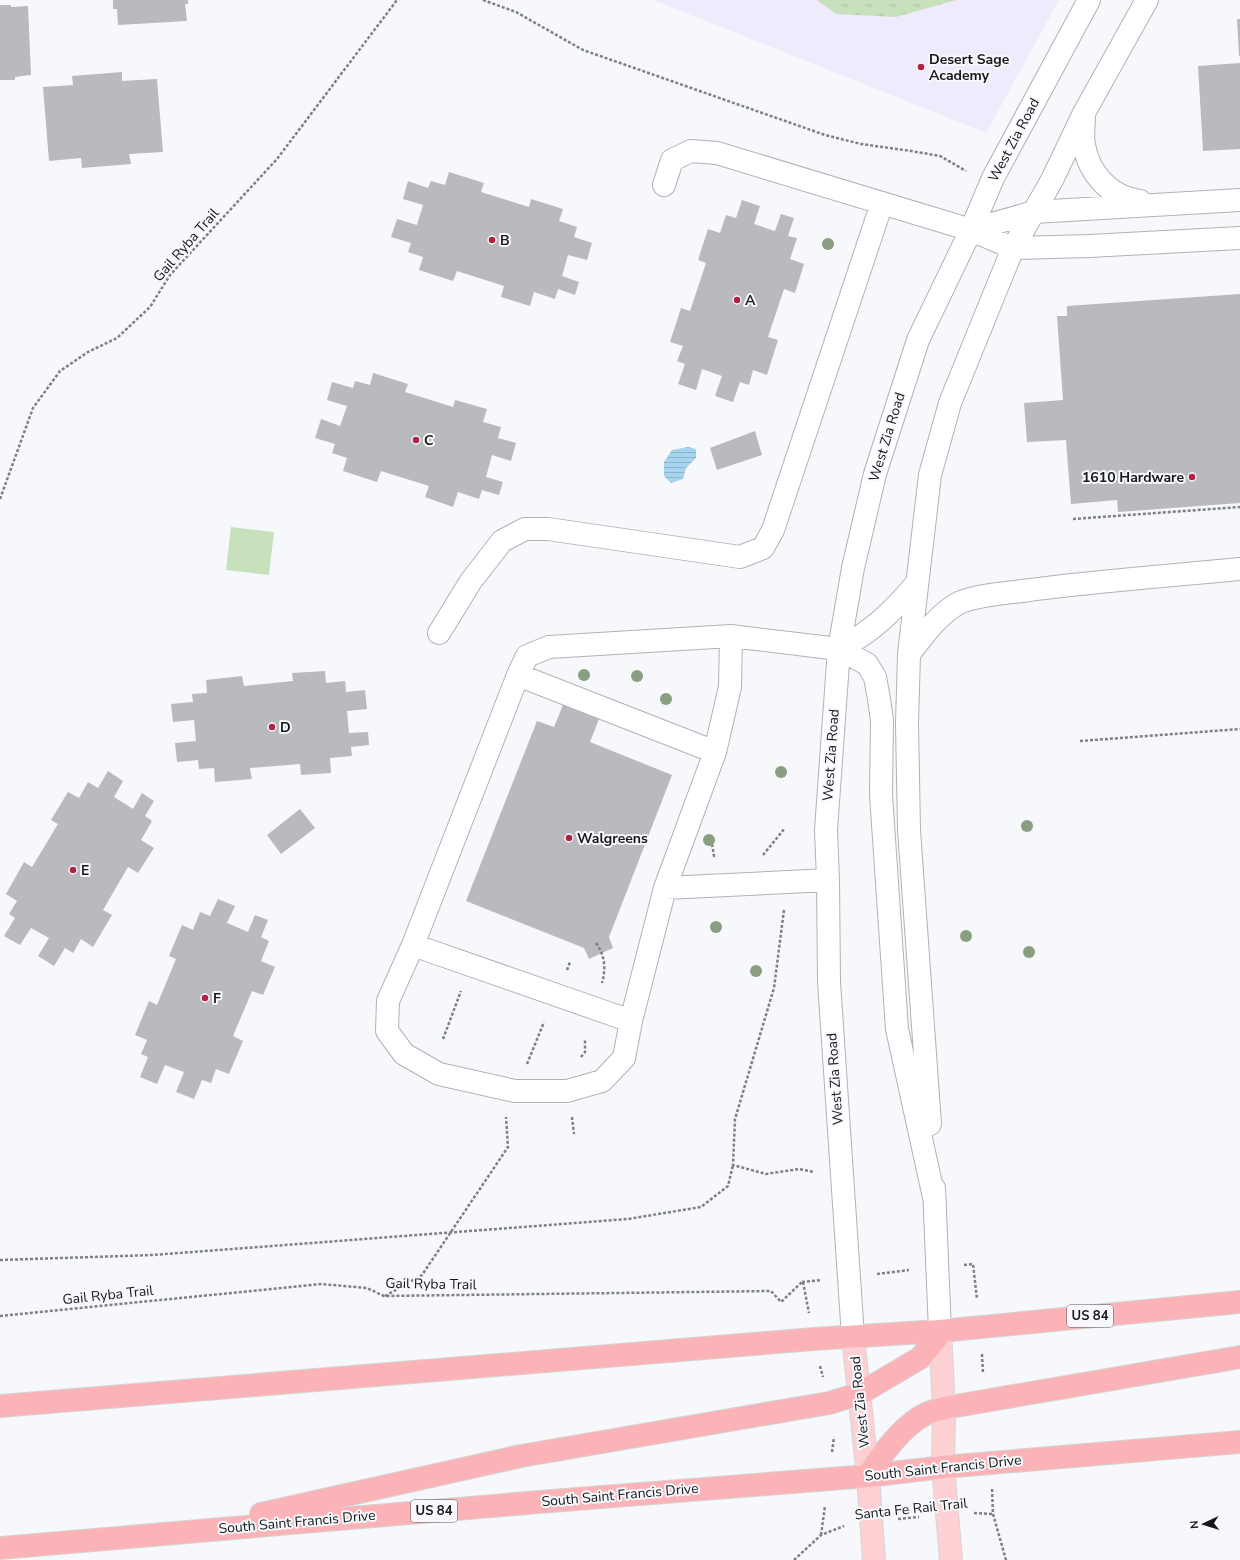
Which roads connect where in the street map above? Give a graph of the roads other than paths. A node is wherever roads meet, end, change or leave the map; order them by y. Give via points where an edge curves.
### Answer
1 (1089, 0) edge
2 (1147, 0) edge
3 (1084, 113) junction
4 (664, 185) dead end
5 (1240, 200) edge
6 (1159, 203) junction
7 (882, 204) junction
8 (1034, 212) junction
9 (971, 230) junction
10 (1240, 238) edge
11 (1013, 248) junction
12 (1240, 569) edge
13 (918, 583) junction
14 (439, 633) dead end
15 (731, 636) junction
16 (839, 649) junction
17 (909, 654) junction
18 (518, 675) junction
19 (715, 752) junction
20 (828, 880) junction
21 (665, 888) junction
22 (413, 945) junction
23 (631, 1021) junction
24 (935, 1202) junction
25 (1240, 1302) edge
26 (940, 1331) junction
27 (853, 1337) junction
28 (1240, 1357) edge
29 (859, 1394) junction
30 (0, 1406) edge
31 (944, 1408) junction
32 (1240, 1442) edge
33 (943, 1467) junction
34 (868, 1476) junction
35 (180, 1532) junction
36 (0, 1548) edge
37 (874, 1560) edge
38 (951, 1560) edge

1 - 9 street, West Zia Road via 993,178
2 - 3 street
3 - 6 street via 1084,145 1088,160 1103,185 1131,200
3 - 8 street
4 - 7 street via 672,160 691,151 717,153
5 - 6 street
6 - 8 street
7 - 9 street
7 - 14 street via 773,530 763,548 740,558 548,529 525,529 502,541 471,581
8 - 9 street
8 - 11 street
9 - 11 street
9 - 16 street, West Zia Road via 918,340 875,474 852,568
10 - 11 street
11 - 13 street via 950,403 930,475
12 - 17 street via 987,595 959,603 936,619
13 - 16 street via 892,612 860,638
13 - 17 street
15 - 16 street
15 - 18 street via 549,647 527,656
15 - 19 street via 730,687
16 - 20 street, West Zia Road via 826,830
16 - 24 street via 867,664 875,677 880,698 882,794 897,1029
17 - 24 street via 909,830
18 - 19 street
18 - 22 street
19 - 21 street
20 - 21 street
20 - 27 street, West Zia Road via 829,982
21 - 23 street
22 - 23 street
22 - 23 street via 388,1001 387,1031 404,1054 439,1074 515,1091 567,1091 602,1081 624,1058
24 - 26 street
25 - 26 highway, US 84
26 - 27 highway, US 84
26 - 29 highway via 936,1340 920,1358
26 - 31 main road
27 - 29 main road, West Zia Road
27 - 30 highway, US 84
28 - 31 highway
29 - 34 main road, West Zia Road
29 - 35 highway via 829,1403 521,1456
31 - 33 main road
31 - 34 highway via 914,1421 880,1456
32 - 33 highway, South Saint Francis Drive / US 84
33 - 34 highway, South Saint Francis Drive / US 84
33 - 38 main road
34 - 35 highway, South Saint Francis Drive / US 84
34 - 37 main road, West Zia Road
35 - 36 highway, South Saint Francis Drive / US 84

